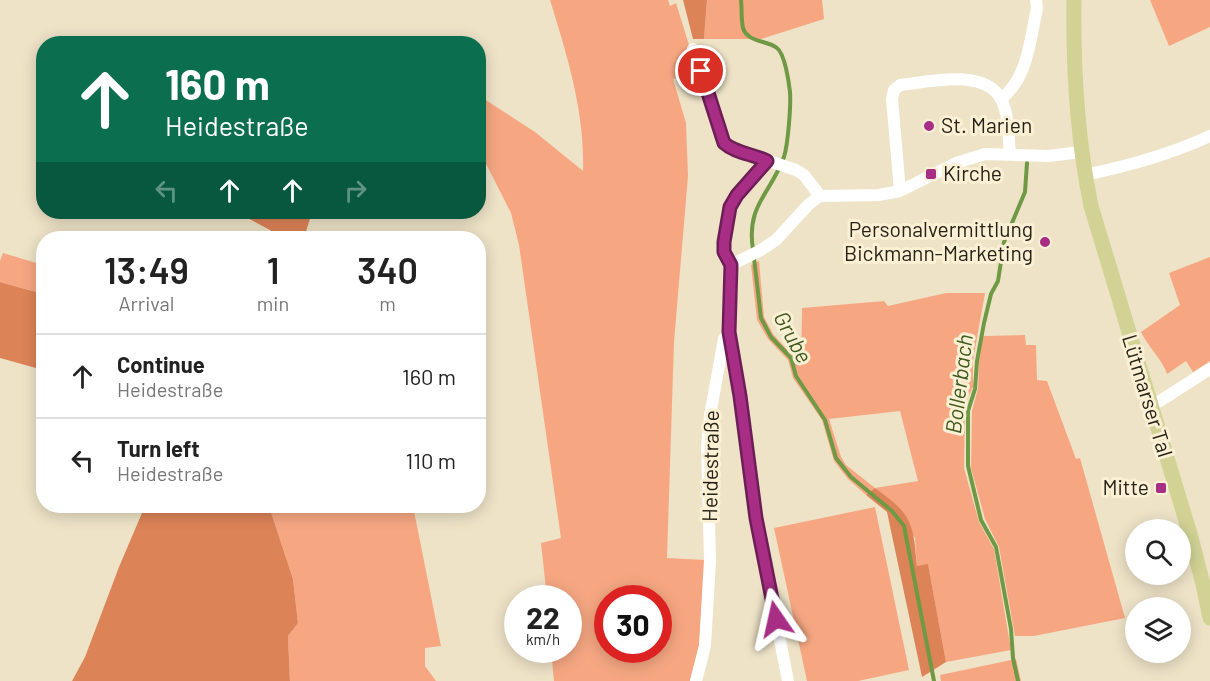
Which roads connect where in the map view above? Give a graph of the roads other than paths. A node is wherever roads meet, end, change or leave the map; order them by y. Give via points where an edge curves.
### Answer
1 (1036, 0) edge
2 (1074, 0) edge
3 (693, 49) dead end
4 (1001, 99) junction
5 (1210, 136) edge
6 (1081, 152) junction
7 (1010, 154) junction
8 (771, 162) junction
9 (1085, 175) junction
10 (900, 191) junction
11 (820, 196) junction
12 (731, 265) junction
13 (729, 332) junction
14 (1210, 369) edge
15 (1150, 406) junction
16 (1210, 618) edge
17 (696, 681) edge
18 (788, 681) edge

1 - 4 street via 1024,68 1018,82
2 - 6 main road via 1075,93
3 - 8 street via 724,143
4 - 7 street
4 - 10 street via 986,84 963,79 900,85 894,90
5 - 9 street via 1168,154
6 - 7 street via 1048,156
6 - 9 main road, Lütmarser Tal
7 - 10 street via 985,154 956,163
8 - 11 street via 804,175
8 - 12 street, Heidestraße via 730,207 724,252
9 - 15 main road, Lütmarser Tal
10 - 11 street
11 - 12 street via 776,240
12 - 13 street, Heidestraße
13 - 17 street, Heidestraße via 724,339 707,446 710,560 705,646
13 - 18 street via 756,518
14 - 15 street
15 - 16 main road, Lütmarser Tal via 1190,534

